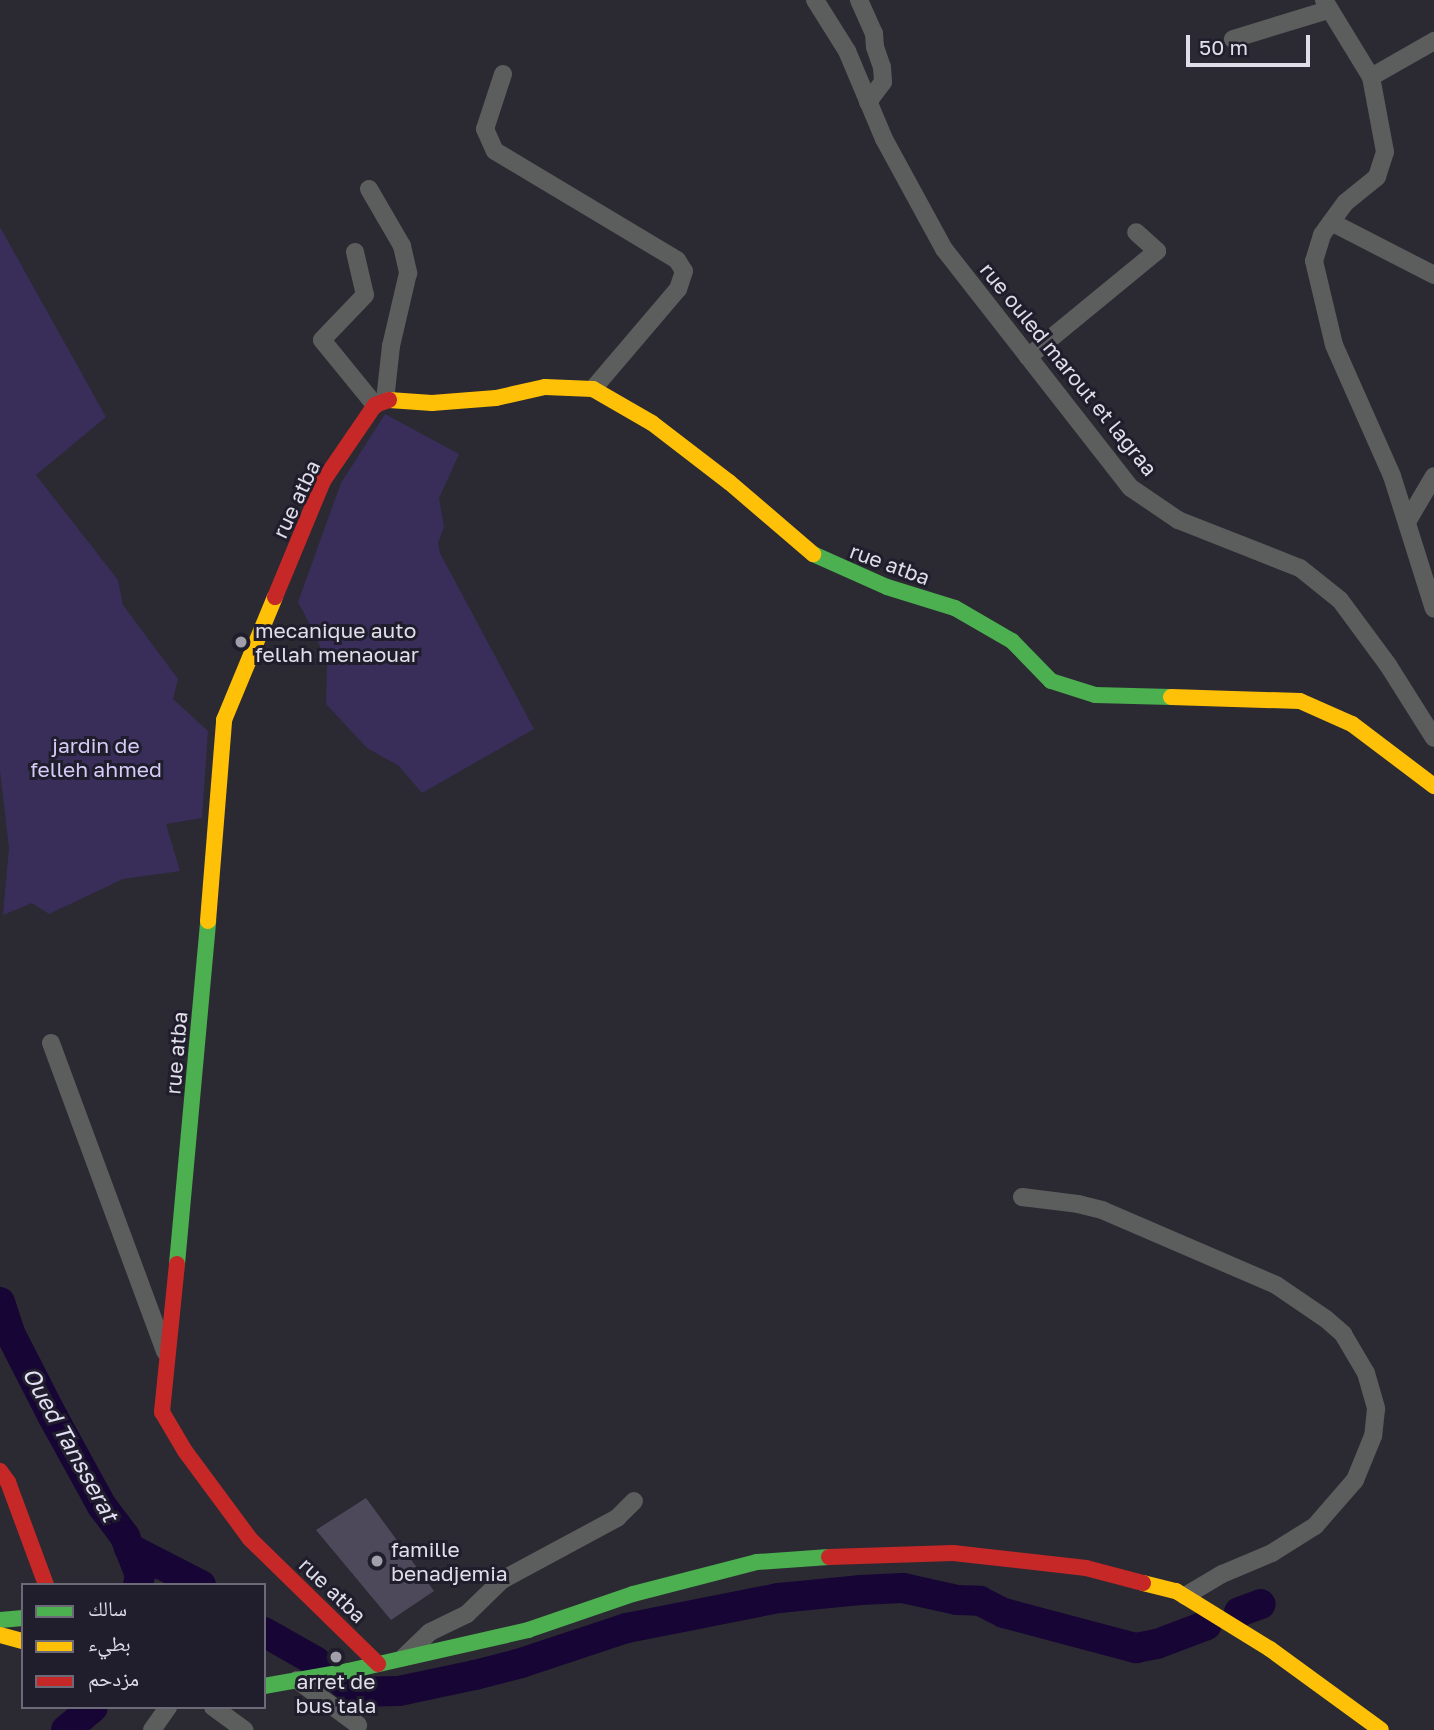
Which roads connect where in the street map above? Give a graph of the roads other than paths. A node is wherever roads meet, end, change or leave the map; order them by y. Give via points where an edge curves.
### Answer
1 (815, 0) edge
2 (859, 0) edge
3 (1326, 5) edge
4 (1233, 38) dead end
5 (1434, 41) edge
6 (503, 74) dead end
7 (1371, 77) junction
8 (868, 102) junction
9 (369, 189) dead end
10 (1331, 222) junction
11 (1136, 232) dead end
12 (355, 252) dead end
13 (1434, 275) edge
14 (1028, 357) junction
15 (593, 389) junction
16 (380, 402) junction
17 (1434, 476) edge
18 (1407, 522) junction
19 (1434, 608) edge
20 (1434, 738) edge
21 (1434, 786) edge
22 (51, 1043) dead end
23 (1022, 1197) dead end
24 (168, 1359) junction
25 (0, 1471) edge
26 (635, 1502) dead end
27 (45, 1583) edge
28 (1185, 1596) junction
29 (21, 1618) edge
30 (0, 1620) edge
31 (0, 1635) edge
32 (21, 1640) edge
33 (401, 1659) junction
34 (379, 1664) junction
35 (297, 1679) junction
36 (266, 1686) edge
37 (167, 1709) edge
38 (216, 1709) edge
39 (358, 1725) dead end
40 (152, 1730) edge
41 (245, 1730) edge
42 (1381, 1730) edge

1 - 8 street, rue ouled marout et lagraa via 847,51
2 - 8 street via 882,67 883,82
3 - 4 street
3 - 7 street
5 - 7 street
6 - 15 street via 485,130 495,151 677,260 684,271 678,289
7 - 10 street via 1385,152 1377,177 1345,203
8 - 14 street, rue ouled marout et lagraa via 944,249
9 - 16 street via 402,246 408,273
10 - 13 street
10 - 18 street via 1314,261 1334,345 1392,476
11 - 14 street via 1157,251
12 - 16 street via 365,295 322,340
14 - 20 street, rue ouled marout et lagraa via 1131,488 1178,520 1300,568 1340,600
15 - 16 street, rue atba via 545,387 496,398
15 - 21 street, rue atba via 652,424 729,482 818,559 955,608 1012,640 1051,681 1095,695 1300,701 1352,724
16 - 24 street, rue atba via 323,481 239,661 224,720
17 - 18 street
18 - 19 street
22 - 24 street
23 - 28 street via 1102,1210 1276,1285 1343,1334 1366,1373 1376,1409 1373,1436 1364,1463 1347,1489 1315,1526
24 - 34 street, rue atba via 162,1412 185,1451 250,1539
25 - 27 street
26 - 33 street via 617,1518 502,1580 467,1614 430,1632
28 - 33 street via 1086,1567 953,1553 757,1562 633,1594 528,1630
28 - 42 street via 1270,1649
29 - 30 street
31 - 32 street
33 - 34 street
34 - 35 street
35 - 36 street
35 - 39 street
37 - 40 street
38 - 41 street

